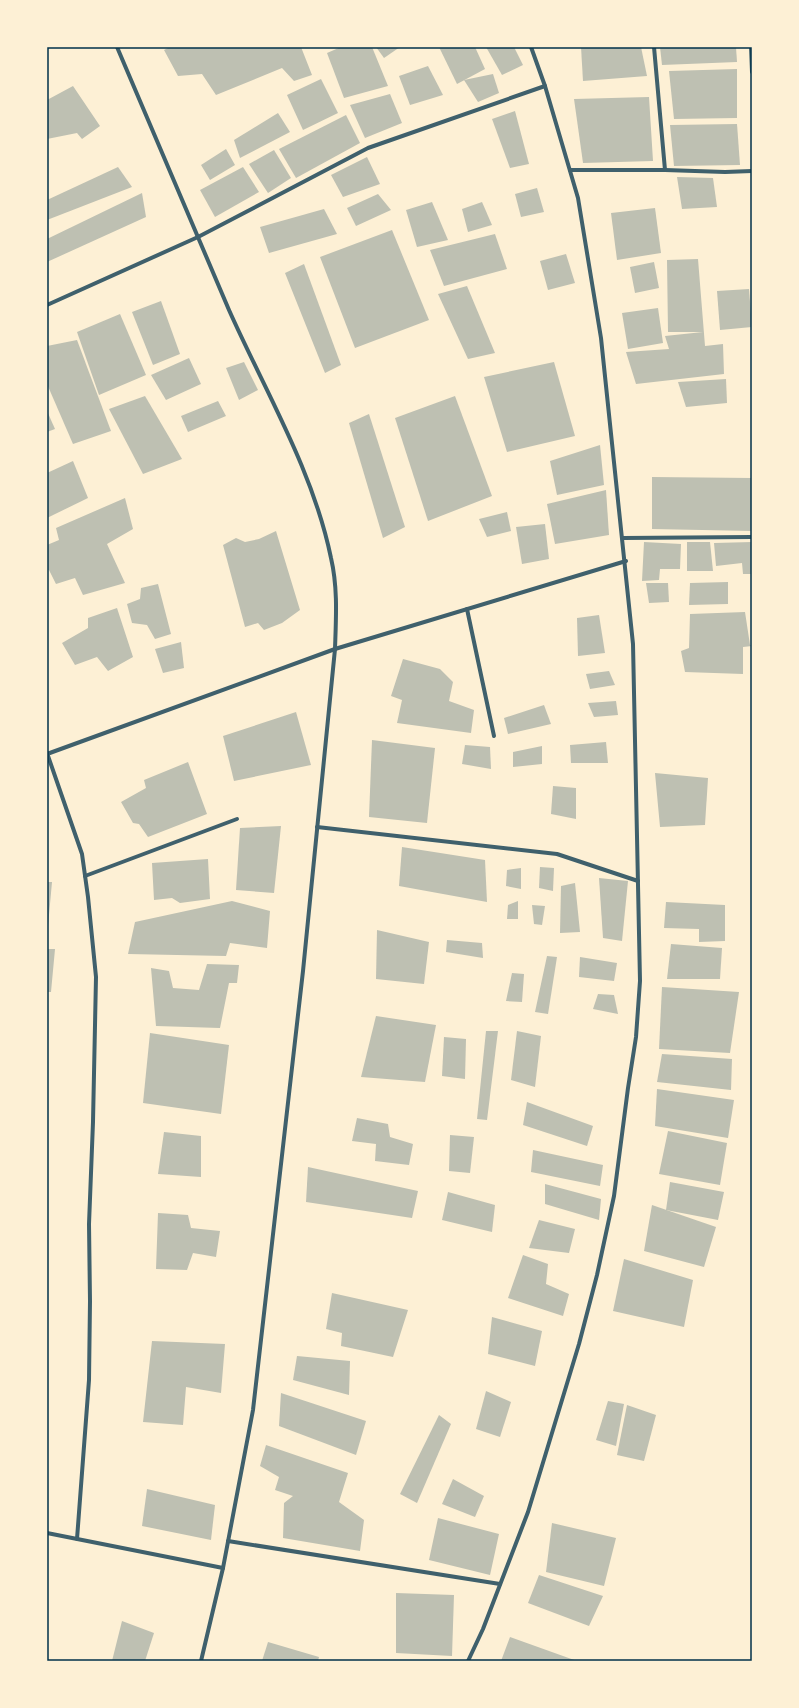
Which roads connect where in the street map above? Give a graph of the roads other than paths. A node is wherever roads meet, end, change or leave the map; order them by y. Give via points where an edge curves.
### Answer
1 (117, 47) edge
2 (531, 47) edge
3 (654, 47) edge
4 (751, 47) edge
5 (752, 72) edge
6 (545, 86) junction
7 (570, 170) junction
8 (665, 170) junction
9 (752, 171) edge
10 (198, 237) junction
11 (47, 305) edge
12 (752, 537) edge
13 (623, 538) junction
14 (626, 561) junction
15 (467, 609) junction
16 (335, 649) junction
17 (494, 736) dead end
18 (47, 754) edge
19 (237, 819) dead end
20 (317, 827) junction
21 (85, 876) junction
22 (638, 880) junction
23 (47, 1533) edge
24 (77, 1539) junction
25 (228, 1541) junction
26 (223, 1568) junction
27 (500, 1584) junction
28 (201, 1661) edge
29 (468, 1661) edge

1 - 10 street
2 - 6 street
3 - 8 street
4 - 5 street
6 - 7 street
6 - 10 street via 368,148
7 - 8 street
7 - 13 street via 578,198 601,338
8 - 9 street
10 - 11 street
10 - 16 street via 298,457 321,515 332,559 336,596
12 - 13 street
13 - 14 street
14 - 15 street
14 - 22 street via 633,644
15 - 16 street
15 - 17 street
16 - 18 street
16 - 20 street
18 - 21 street via 82,854
19 - 21 street
20 - 22 street via 557,854
20 - 25 street via 253,1410
21 - 24 street via 96,977 89,1224 89,1380
22 - 27 street via 640,981 636,1037 614,1196 579,1344 528,1512
23 - 24 street
24 - 26 street
25 - 26 street
25 - 27 street
26 - 28 street
27 - 29 street

